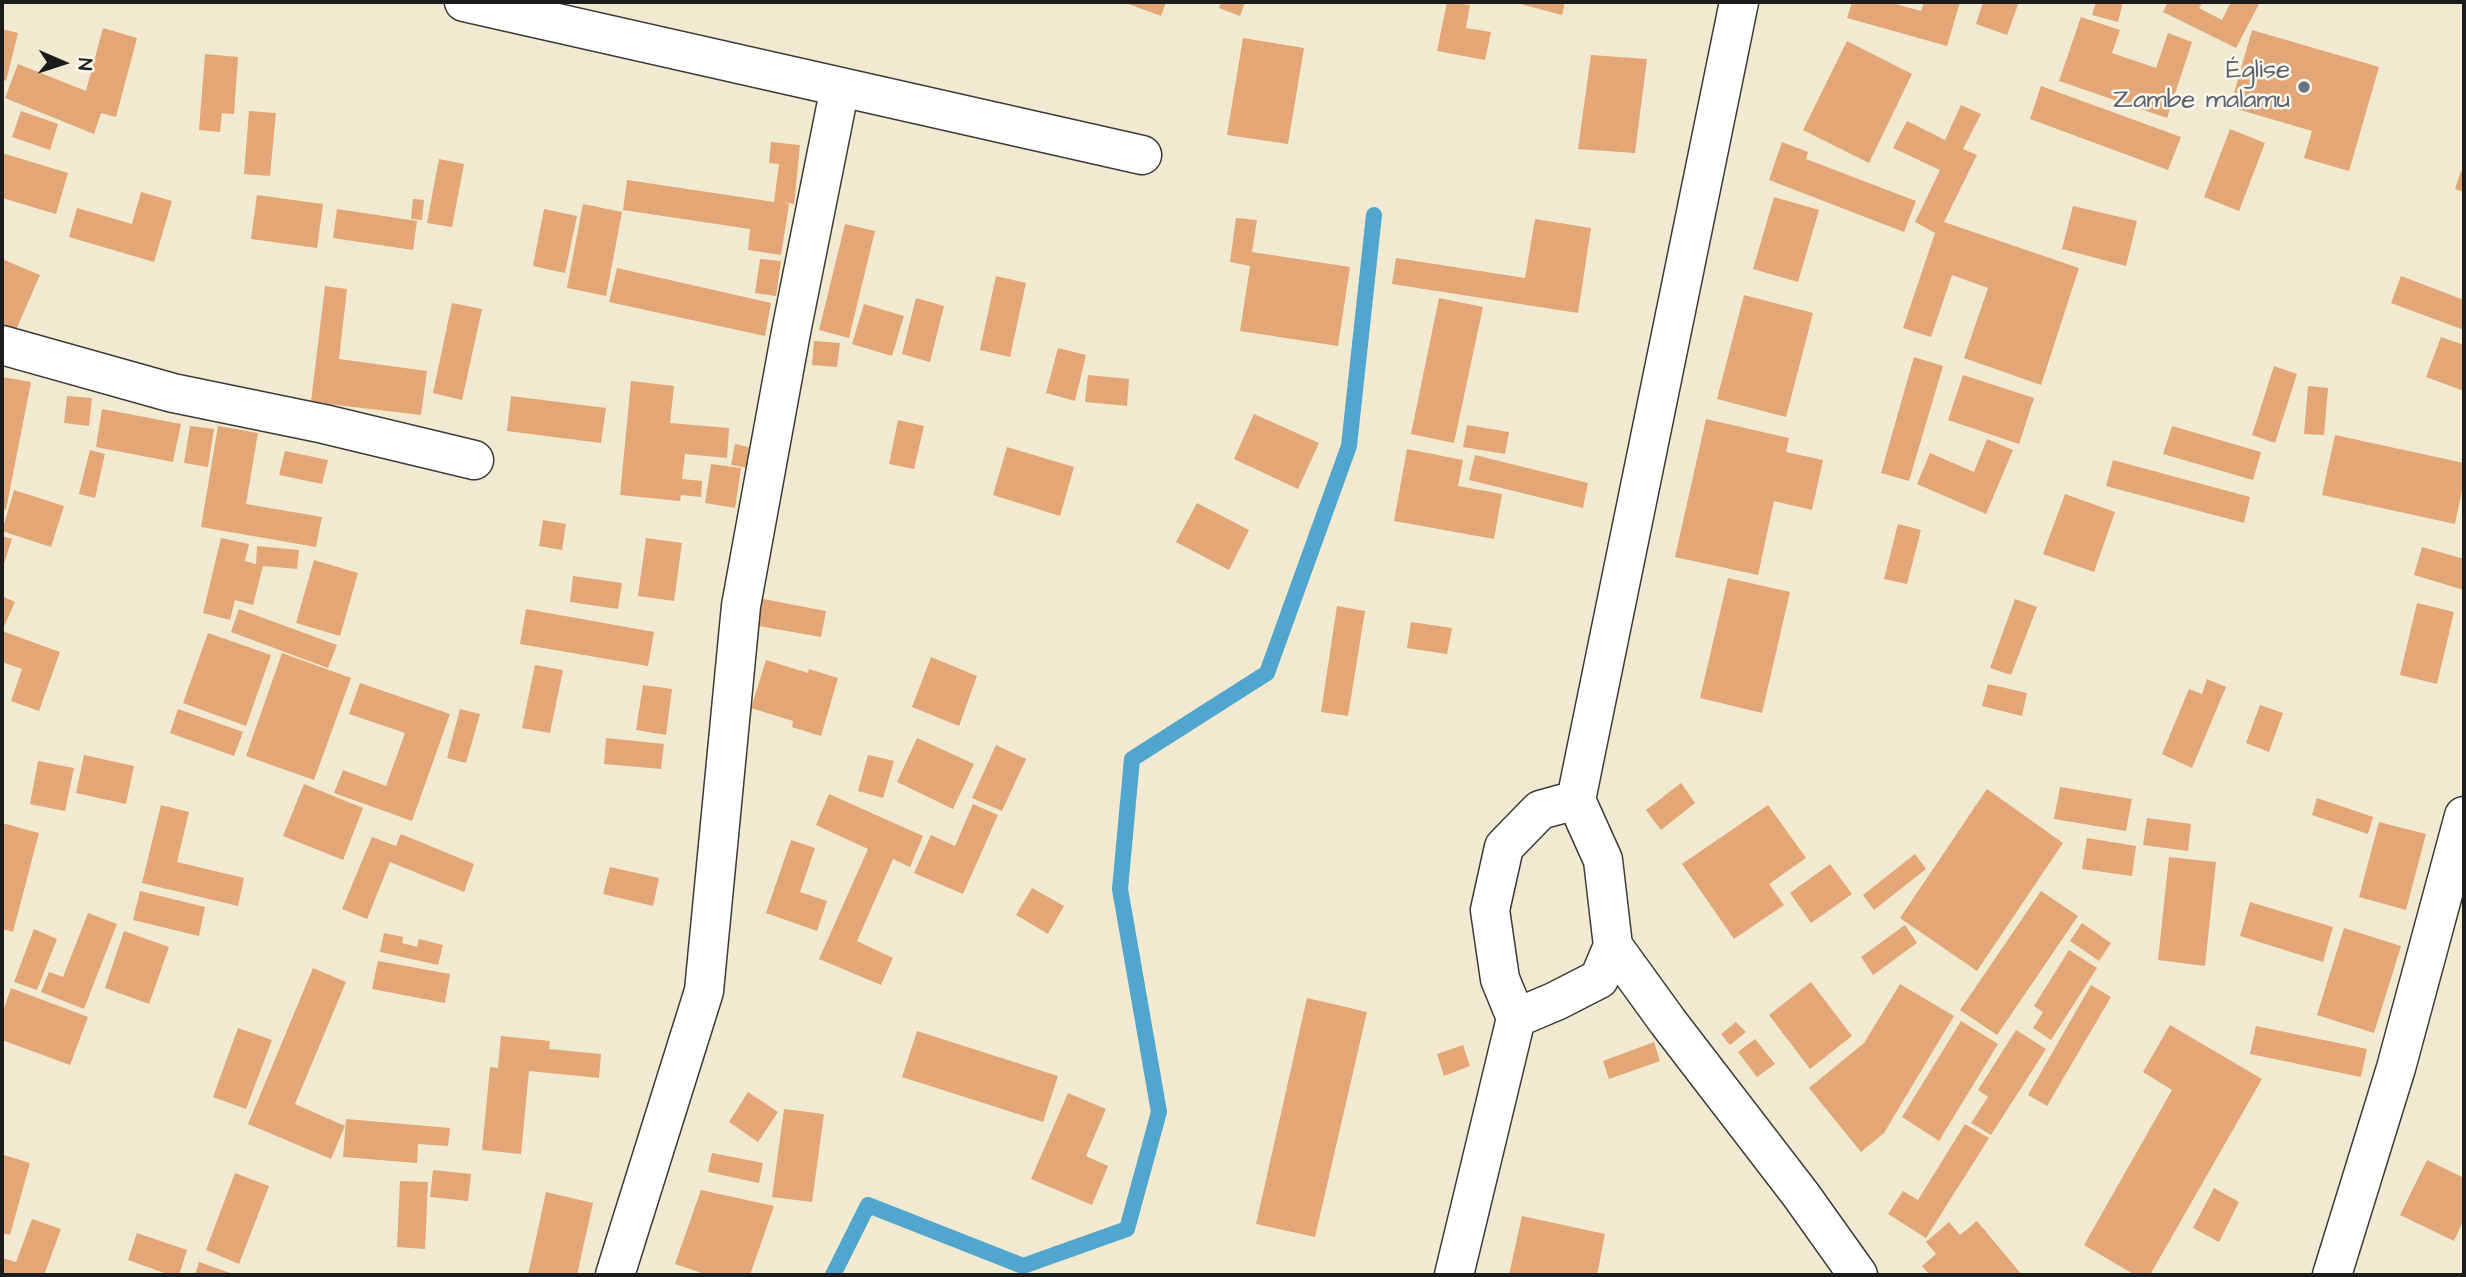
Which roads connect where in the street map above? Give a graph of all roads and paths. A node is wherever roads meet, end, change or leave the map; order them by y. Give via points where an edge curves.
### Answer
1 (464, 2) edge
2 (1739, 2) edge
3 (840, 87) junction
4 (1142, 155) dead end
5 (2, 345) edge
6 (474, 460) dead end
7 (1576, 800) junction
8 (2464, 816) edge
9 (1613, 946) junction
10 (1516, 1018) junction
11 (615, 1275) edge
12 (1454, 1275) edge
13 (1858, 1275) edge
14 (2332, 1275) edge

1 - 3 street
2 - 7 street
3 - 4 street
3 - 11 street via 741,606 704,991
5 - 6 street via 173,393
7 - 9 street via 1603,860
7 - 10 street via 1539,810 1504,847 1490,910 1500,979
8 - 14 street via 2396,1068
9 - 10 street via 1599,979
9 - 13 street
10 - 12 street

